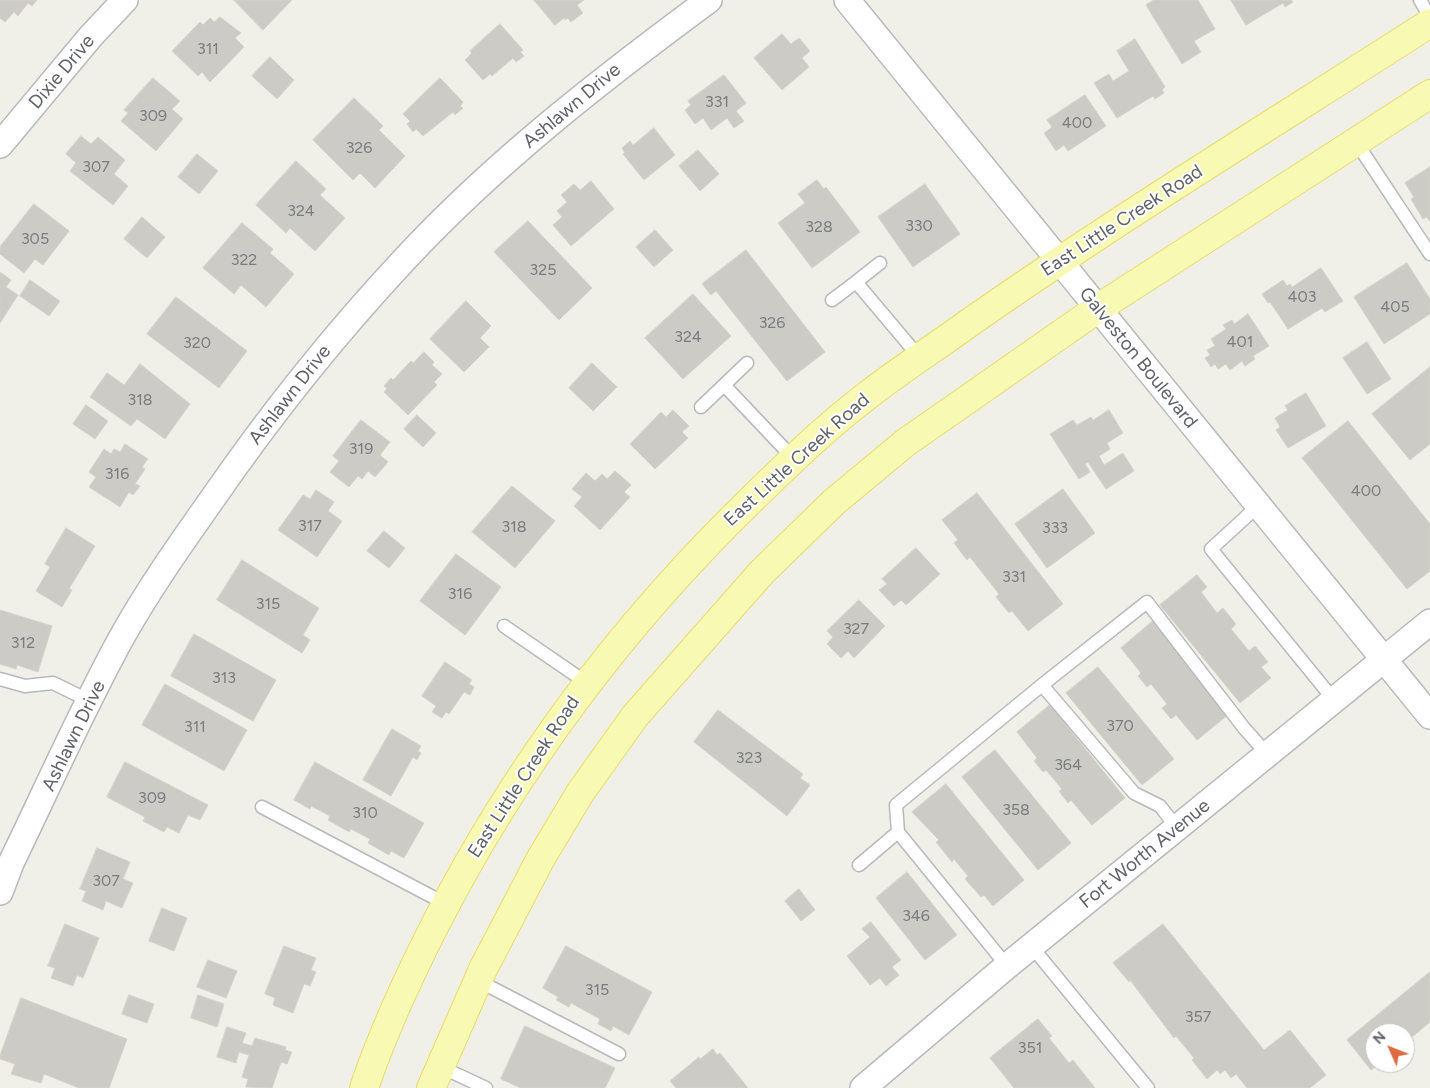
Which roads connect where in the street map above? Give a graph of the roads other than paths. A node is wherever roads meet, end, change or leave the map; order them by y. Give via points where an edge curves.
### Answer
1 (125, 0) edge
2 (709, 0) edge
3 (847, 0) edge
4 (1420, 0) edge
5 (1430, 17) edge
6 (1430, 23) edge
7 (1430, 94) edge
8 (1356, 142) junction
9 (0, 145) edge
10 (1430, 254) edge
11 (1058, 261) junction
12 (880, 262) dead end
13 (856, 282) junction
14 (832, 300) dead end
15 (1097, 309) junction
16 (920, 358) junction
17 (747, 363) dead end
18 (724, 384) junction
19 (701, 407) dead end
20 (794, 459) junction
21 (1259, 505) junction
22 (1430, 622) edge
23 (504, 626) dead end
24 (1384, 660) junction
25 (0, 679) edge
26 (587, 683) junction
27 (1042, 685) junction
28 (1334, 700) junction
29 (90, 701) junction
30 (1430, 716) edge
31 (1268, 754) junction
32 (262, 807) dead end
33 (1177, 828) junction
34 (898, 832) junction
35 (859, 865) dead end
36 (0, 892) edge
37 (446, 904) junction
38 (1032, 947) junction
39 (1007, 966) junction
40 (477, 980) junction
41 (619, 1054) dead end
42 (435, 1077) edge
43 (364, 1088) edge
44 (486, 1088) edge
45 (863, 1088) edge
46 (1148, 1088) edge

1 - 9 street, Dixie Drive
2 - 29 street, Ashlawn Drive via 607,75 494,172 405,258 340,331 249,447 180,545 124,634
3 - 11 street, Galveston Boulevard
4 - 5 lane
6 - 11 main road, East Little Creek Road
7 - 8 main road
8 - 10 lane
8 - 15 main road
11 - 15 street, Galveston Boulevard
11 - 16 main road, East Little Creek Road
12 - 13 lane
13 - 14 lane
13 - 16 lane
15 - 21 street, Galveston Boulevard
15 - 40 main road via 905,442 834,502 762,572 635,716 586,786 541,858
16 - 20 main road, East Little Creek Road via 866,396
17 - 18 lane
18 - 19 lane
18 - 20 lane
20 - 26 main road, East Little Creek Road via 712,538 642,614
21 - 24 street, Galveston Boulevard
21 - 28 lane via 1211,549
22 - 24 street, Fort Worth Avenue
23 - 26 lane
24 - 28 street, Fort Worth Avenue
24 - 30 street, Galveston Boulevard
25 - 29 lane via 24,686 53,683
26 - 37 main road, East Little Creek Road via 520,776
27 - 31 lane via 1147,602 1244,728
27 - 33 lane via 1134,793 1160,806
27 - 34 lane via 896,805
28 - 31 street, Fort Worth Avenue
29 - 36 street, Ashlawn Drive
31 - 33 street, Fort Worth Avenue
32 - 37 lane
33 - 38 street, Fort Worth Avenue
34 - 35 lane
34 - 39 lane
37 - 43 main road, East Little Creek Road via 405,985
38 - 39 street, Fort Worth Avenue
38 - 46 lane
39 - 45 street, Fort Worth Avenue
40 - 41 lane
40 - 42 main road
42 - 44 lane

